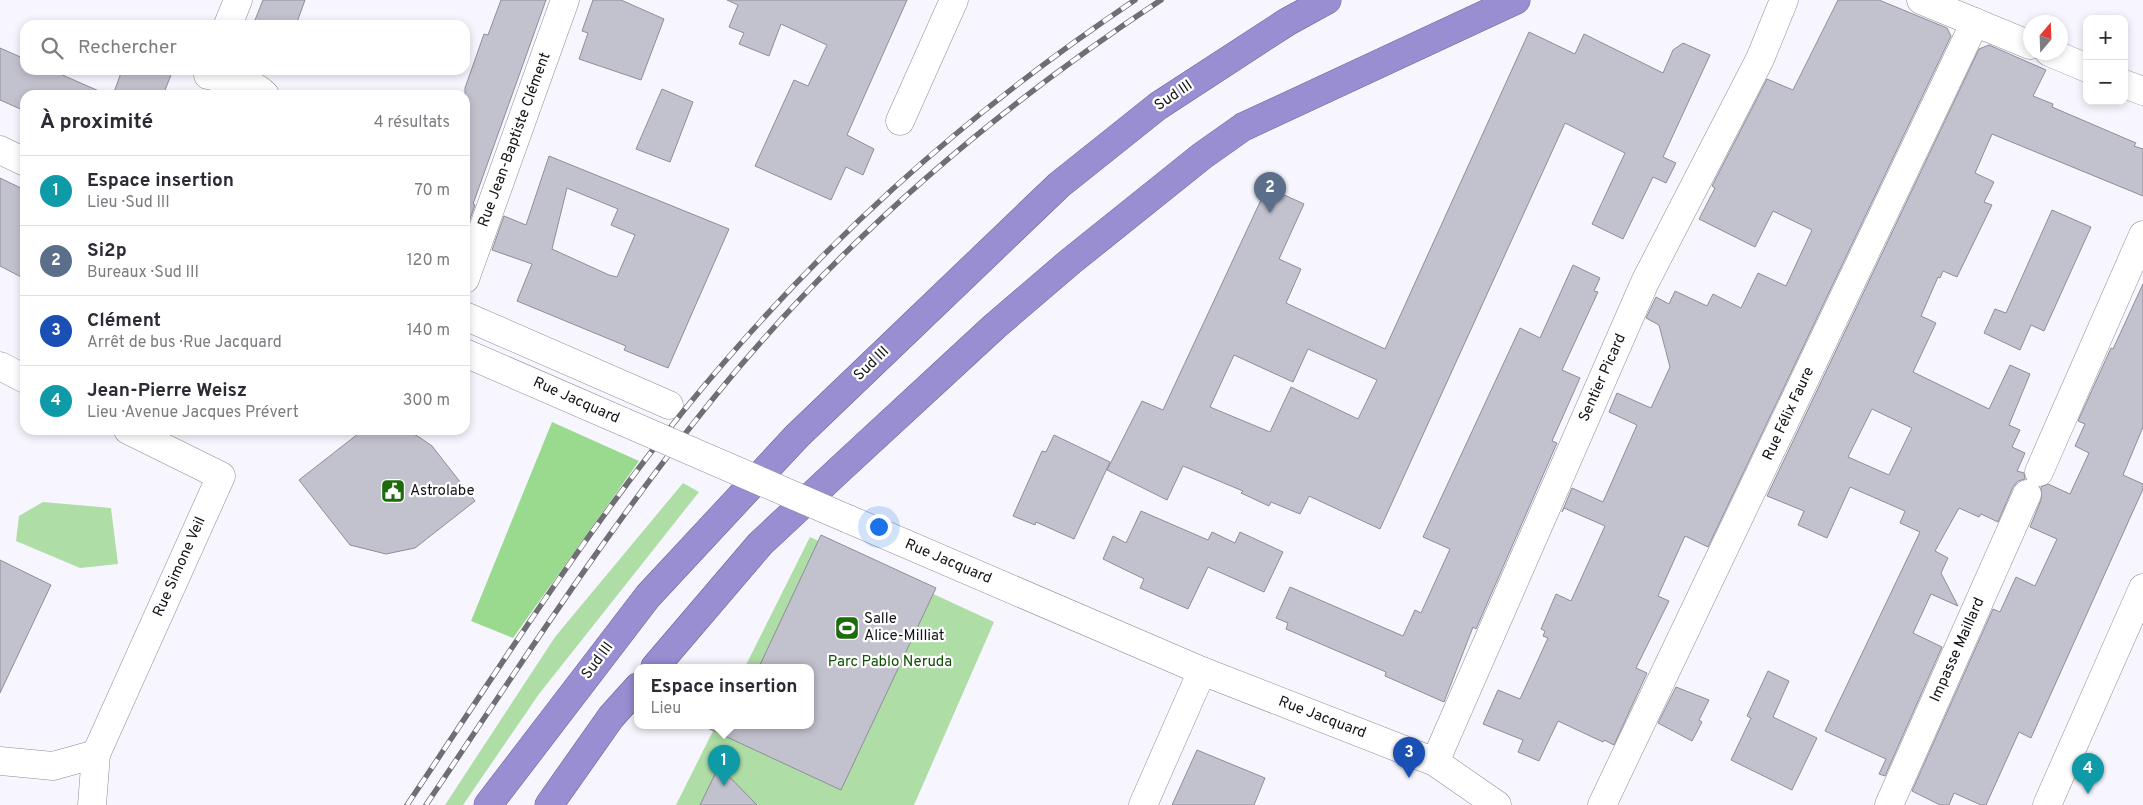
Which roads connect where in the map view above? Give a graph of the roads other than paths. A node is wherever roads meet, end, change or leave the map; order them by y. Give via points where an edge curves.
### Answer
1 (238, 0) edge
2 (565, 0) edge
3 (954, 0) edge
4 (1313, 0) edge
5 (1327, 0) edge
6 (1516, 0) edge
7 (1784, 0) edge
8 (1921, 0) edge
9 (230, 20) edge
10 (1286, 22) junction
11 (1975, 22) junction
12 (2023, 42) edge
13 (2068, 60) edge
14 (2083, 66) edge
15 (207, 80) edge
16 (2128, 85) edge
17 (261, 90) edge
18 (2143, 91) edge
19 (900, 121) dead end
20 (0, 150) edge
21 (20, 160) edge
22 (2143, 235) edge
23 (470, 266) edge
24 (470, 318) edge
25 (470, 355) edge
26 (0, 366) edge
27 (20, 376) edge
28 (669, 405) dead end
29 (138, 435) edge
30 (2143, 588) edge
31 (658, 664) edge
32 (1202, 671) junction
33 (634, 692) edge
34 (96, 754) junction
35 (0, 760) edge
36 (1435, 762) junction
37 (92, 805) edge
38 (488, 805) edge
39 (549, 805) edge
40 (1143, 805) edge
41 (1497, 805) edge
42 (1602, 805) edge
43 (1889, 805) edge
44 (2047, 805) edge

1 - 9 street
2 - 23 street, Rue Jean-Baptiste Clément
3 - 19 street
4 - 10 highway
5 - 10 highway, Sud III
6 - 31 highway via 1244,127 1202,156 995,326 760,544
7 - 36 street, Sentier Picard via 1760,59 1645,282
8 - 11 street
10 - 38 highway, Sud III via 1158,106 1059,186 797,436 648,596
11 - 12 street
11 - 42 street, Rue Félix Faure
13 - 14 street
15 - 17 street via 243,82
16 - 18 street
20 - 21 street
22 - 43 street, Impasse Maillard
24 - 28 street
25 - 32 street, Rue Jacquard, bridge
26 - 27 street
29 - 34 street, Rue Simone Veil via 222,476
30 - 44 street
32 - 36 street, Rue Jacquard
32 - 40 street
33 - 39 highway
34 - 35 street via 53,766
34 - 37 street
36 - 41 street, Rue Jacquard

